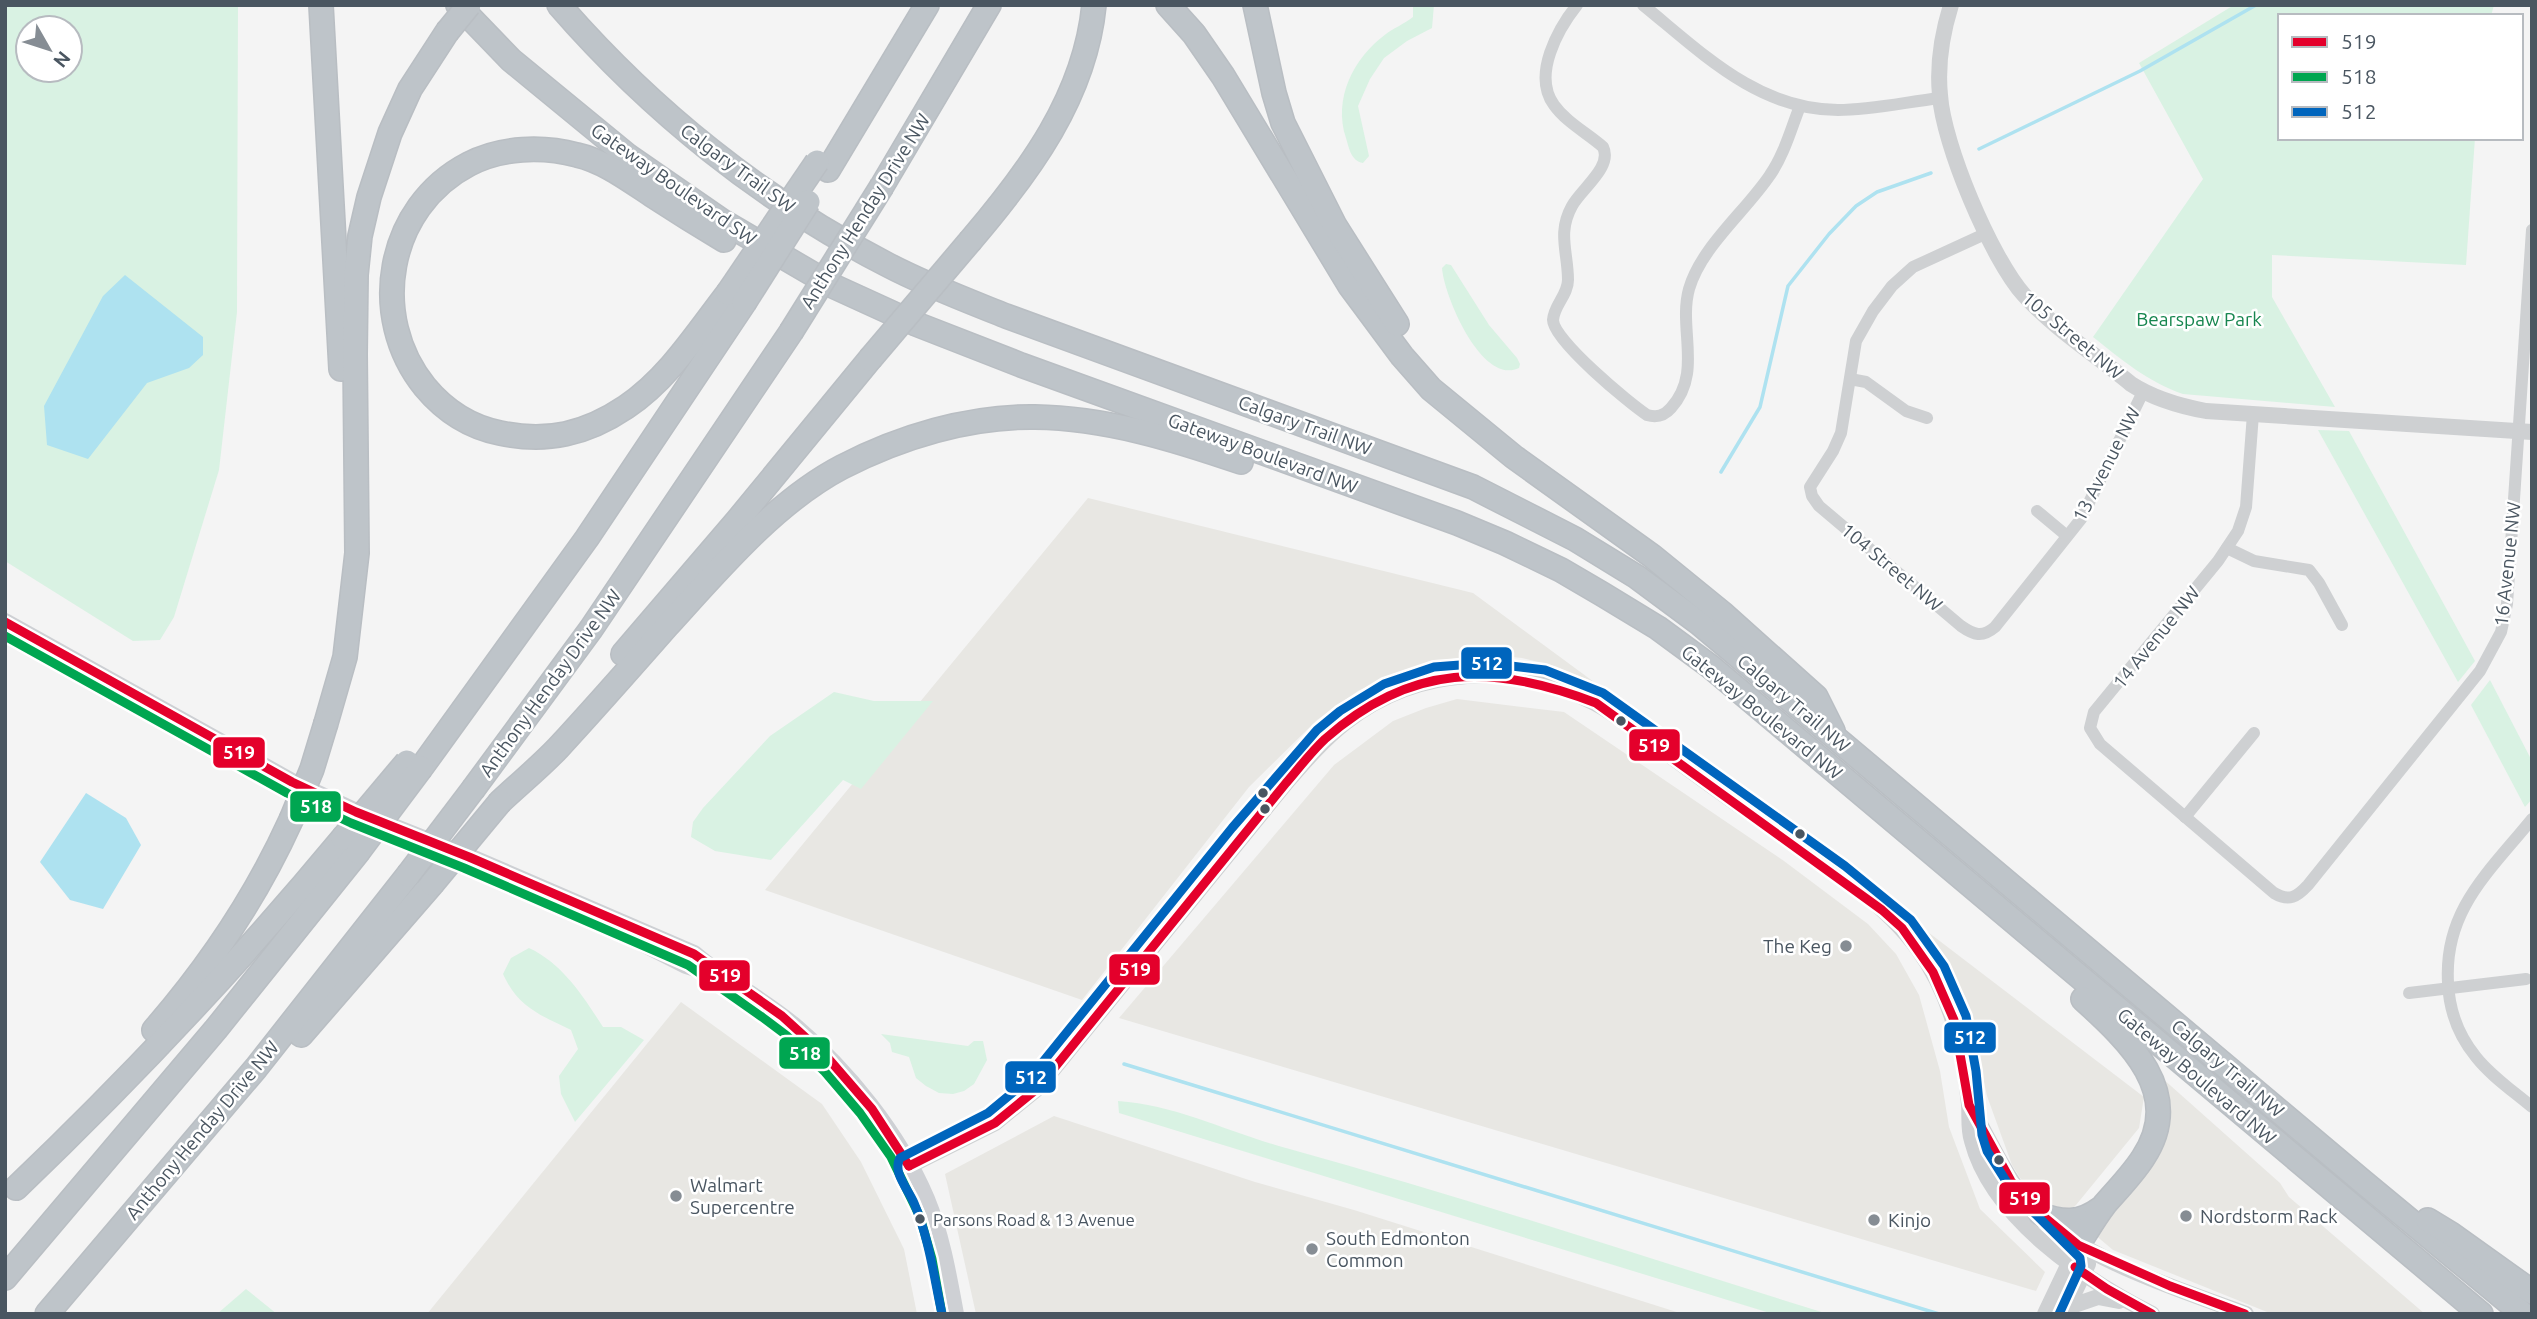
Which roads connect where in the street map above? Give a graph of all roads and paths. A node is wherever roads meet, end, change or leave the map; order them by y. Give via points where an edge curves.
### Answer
1 (321, 5) edge
2 (458, 5) edge
3 (469, 5) edge
4 (559, 5) edge
5 (925, 5) edge
6 (989, 5) edge
7 (1001, 5) edge
8 (1094, 5) edge
9 (1168, 5) edge
10 (1255, 5) edge
11 (1577, 5) edge
12 (1643, 5) edge
13 (1948, 6) edge
14 (938, 93) junction
15 (1940, 98) junction
16 (1800, 106) junction
17 (2532, 230) edge
18 (1987, 233) junction
19 (2530, 280) edge
20 (945, 292) joint
21 (736, 298) junction
22 (916, 324) joint
23 (1021, 365) junction
24 (1850, 379) junction
25 (2143, 392) junction
26 (2253, 414) junction
27 (1927, 418) dead end
28 (1467, 420) junction
29 (2525, 432) edge
30 (2037, 511) dead end
31 (1457, 523) junction
32 (2067, 536) junction
33 (2227, 548) junction
34 (5, 622) edge
35 (2342, 625) dead end
36 (1980, 635) joint
37 (334, 690) junction
38 (2254, 733) dead end
39 (1837, 740) junction
40 (500, 802) junction
41 (2185, 817) junction
42 (2532, 820) edge
43 (351, 845) junction
44 (1987, 898) junction
45 (2526, 979) dead end
46 (2448, 988) junction
47 (2409, 993) dead end
48 (1969, 1105) junction
49 (2532, 1107) edge
50 (909, 1166) junction
51 (2362, 1181) junction
52 (11, 1194) edge
53 (149, 1194) junction
54 (2103, 1207) junction
55 (2039, 1214) junction
56 (2081, 1253) junction
57 (2083, 1273) junction
58 (5, 1278) edge
59 (2532, 1292) edge
60 (2132, 1303) junction
61 (2474, 1309) edge
62 (2065, 1311) edge
63 (47, 1314) edge
64 (955, 1314) edge
65 (2045, 1314) edge
66 (2152, 1314) edge
67 (2246, 1314) edge
68 (2523, 1314) edge

1 - 37 highway via 348,527
2 - 22 highway, Gateway Boulevard SW via 511,60 666,183 814,276
3 - 37 highway, bridge via 410,89 393,125 360,236 355,354 357,553 345,657
4 - 20 highway, Calgary Trail SW via 666,115 734,169 849,244
5 - 21 highway, bridge
6 - 14 highway, Anthony Henday Drive NW
7 - 14 highway
8 - 40 highway, bridge via 1083,58 1057,123 1035,159
9 - 28 highway via 1223,76 1350,286 1402,356
10 - 28 highway via 1274,93 1298,156 1374,292
11 - 16 street via 1552,50 1548,92 1557,109 1603,147 1606,156 1567,216 1563,249 1568,281 1553,323 1559,337 1578,356 1641,411 1657,417 1670,409 1685,383 1690,358 1687,304 1693,278 1702,260 1773,172
12 - 16 street via 1738,80
13 - 15 street, 105 Street NW via 1940,57
14 - 53 highway, Anthony Henday Drive NW, bridge via 791,332 591,629 408,876
15 - 16 street via 1846,110
15 - 18 street, 105 Street NW via 1952,148
17 - 19 street, 16 Avenue NW
18 - 24 street via 1923,261 1892,286 1856,341
18 - 25 street, 105 Street NW via 2003,267 2032,304
19 - 29 street, 16 Avenue NW
20 - 39 highway, Calgary Trail NW via 1473,486 1524,510 1647,584 1699,622
21 - 23 highway via 661,378 628,406 598,424 541,439 484,430 434,397 402,351 391,301 394,267 404,234 438,187 468,164 489,156 552,150 594,160 767,265 868,316
21 - 43 highway, bridge via 653,442 544,599
22 - 23 highway, Gateway Boulevard NW
23 - 31 highway, Gateway Boulevard NW
24 - 27 street via 1872,385 1906,411
24 - 36 street, 104 Street NW via 1841,433 1810,492 1819,506 1961,626
25 - 26 street, 105 Street NW via 2188,408
25 - 32 street, 13 Avenue NW via 2092,498
26 - 29 street, 105 Street NW
26 - 33 street, 14 Avenue NW via 2246,507
28 - 39 highway via 1723,612 1816,697
29 - 41 street, 16 Avenue NW via 2507,604 2496,644 2480,671 2302,892 2290,899 2274,893
30 - 32 street, 13 Avenue NW
31 - 40 highway via 1417,519 1173,440 1082,420 1033,417 982,422 913,437 842,467 766,523 556,750
31 - 44 highway, Gateway Boulevard NW via 1561,570 1658,628
32 - 36 street, 13 Avenue NW via 1995,627
33 - 35 street via 2254,561 2309,570
33 - 41 street, 14 Avenue NW via 2094,712 2090,728 2100,744
34 - 50 main road via 292,782 555,895 651,950 716,974 762,1002 812,1043 870,1107
37 - 52 highway, bridge via 312,769 254,893 200,975
38 - 41 street
39 - 51 highway, Calgary Trail NW
40 - 53 highway, bridge via 234,1112
42 - 46 street via 2478,886 2455,923 2447,961
43 - 52 highway via 303,886 187,1015
43 - 58 highway via 216,1029
44 - 54 highway via 2032,952 2133,1048 2153,1083 2159,1116 2156,1134
44 - 61 highway, Gateway Boulevard NW
45 - 46 street
46 - 47 street
46 - 49 street via 2454,1018 2473,1054
48 - 50 street via 1946,997 1902,928 1596,703 1542,682 1472,674 1436,679 1389,695 1326,738 1038,1088 995,1123
48 - 55 street via 2011,1181
48 - 56 street via 1970,1137 1993,1187 2018,1218
50 - 64 main road via 932,1216
51 - 59 highway via 2451,1234
51 - 68 highway, Calgary Trail NW
53 - 63 highway, Anthony Henday Drive NW
54 - 55 highway via 2075,1221
54 - 56 highway
55 - 56 street
56 - 57 street
56 - 57 street
56 - 65 street
56 - 67 street
57 - 60 street
57 - 62 street
60 - 62 street via 2098,1297
60 - 66 street

